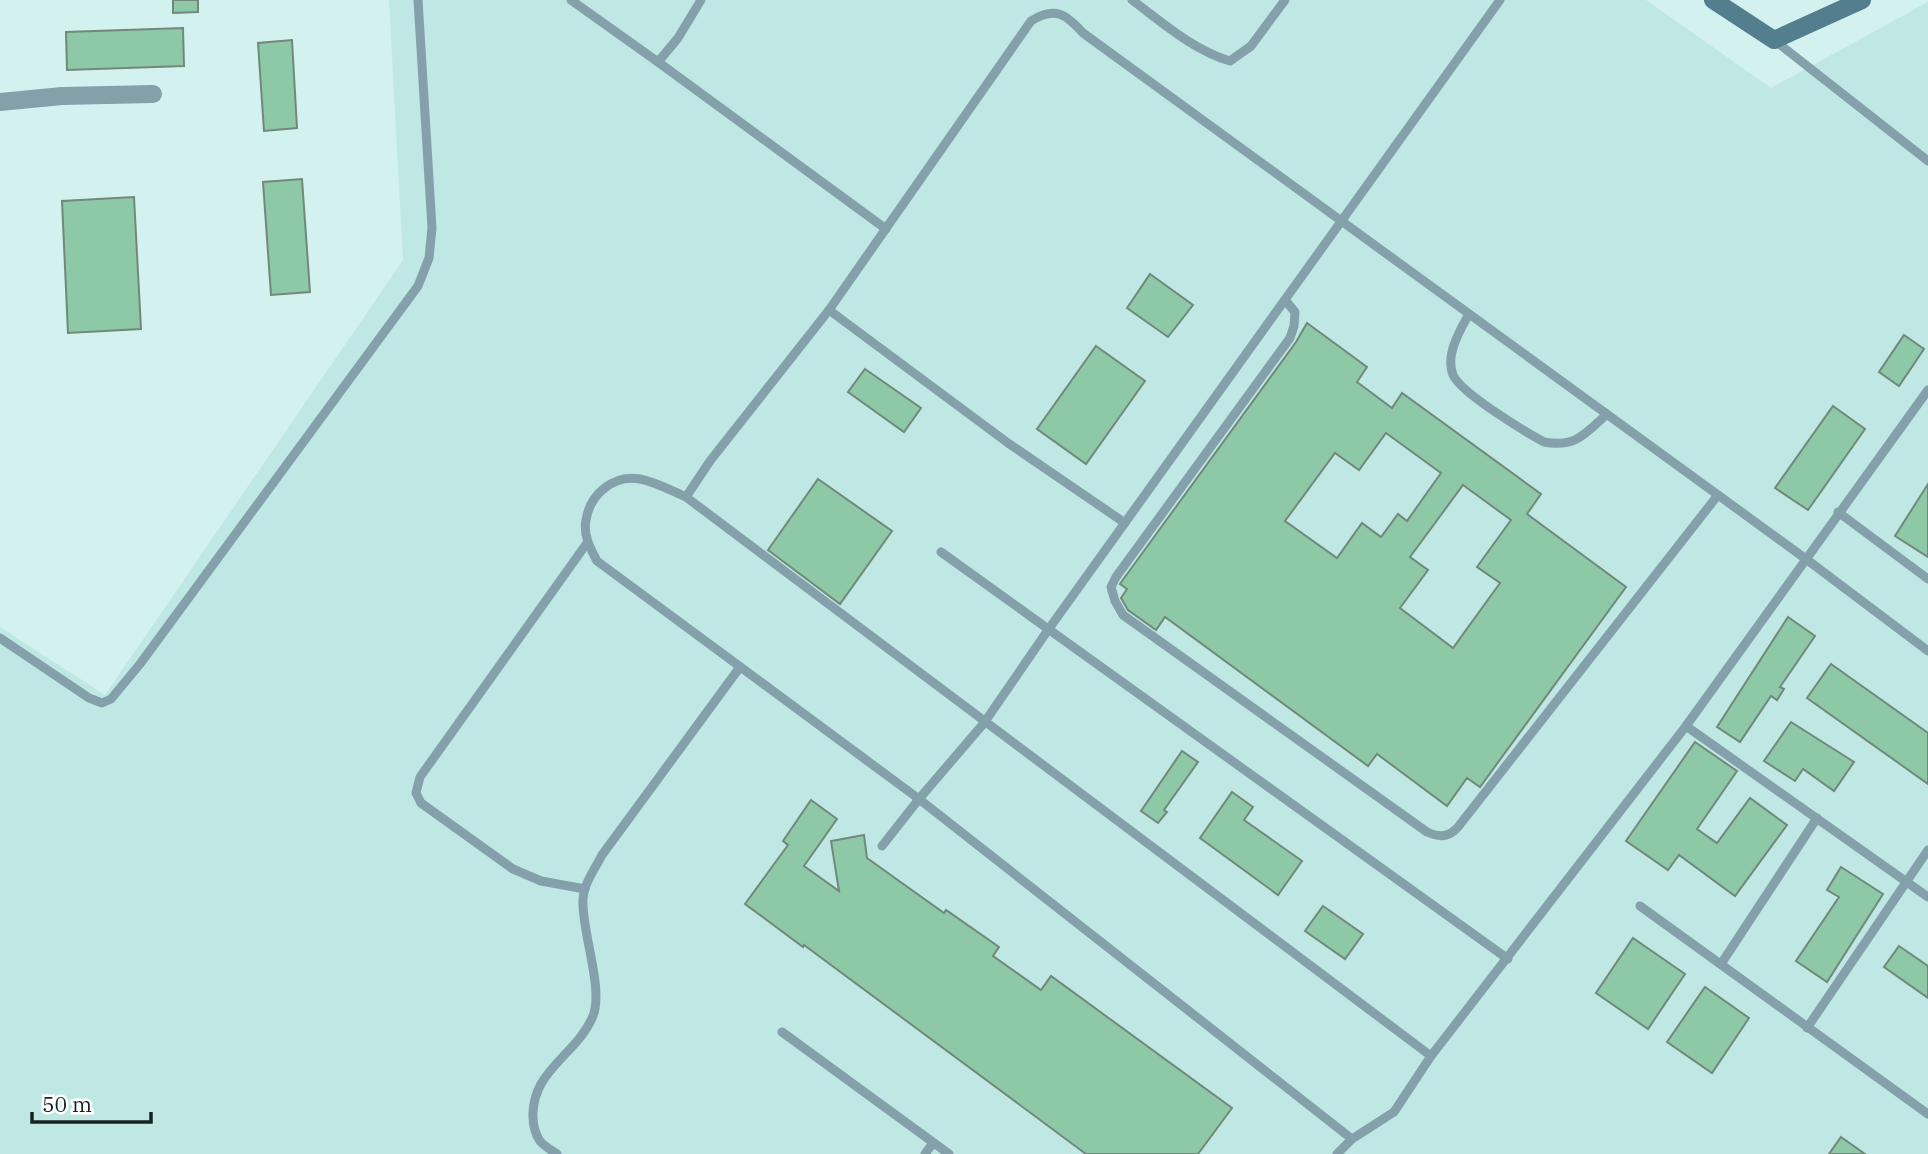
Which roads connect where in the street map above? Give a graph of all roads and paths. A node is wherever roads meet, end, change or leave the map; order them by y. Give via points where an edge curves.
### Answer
1 (418, 0) edge
2 (571, 0) edge
3 (701, 0) edge
4 (1132, 0) edge
5 (1285, 0) edge
6 (1500, 0) edge
7 (1713, 0) edge
8 (1862, 0) edge
9 (1774, 40) junction
10 (658, 62) junction
11 (153, 94) dead end
12 (0, 102) edge
13 (1928, 161) edge
14 (1341, 221) junction
15 (886, 229) junction
16 (1285, 300) junction
17 (829, 310) junction
18 (1469, 314) junction
19 (1928, 390) edge
20 (1607, 414) junction
21 (1718, 495) junction
22 (686, 497) junction
23 (1839, 512) junction
24 (1125, 523) junction
25 (587, 543) junction
26 (941, 552) dead end
27 (1806, 559) junction
28 (1928, 579) edge
29 (1048, 629) junction
30 (0, 638) edge
31 (1928, 651) edge
32 (740, 667) junction
33 (984, 723) junction
34 (1686, 726) junction
35 (919, 799) junction
36 (1817, 818) junction
37 (882, 846) dead end
38 (1928, 850) edge
39 (1907, 881) junction
40 (585, 889) junction
41 (1928, 897) edge
42 (1640, 906) dead end
43 (1508, 959) junction
44 (1721, 964) junction
45 (1807, 1028) junction
46 (782, 1032) dead end
47 (1431, 1056) junction
48 (1928, 1114) edge
49 (1352, 1139) junction
50 (933, 1143) junction
51 (557, 1154) edge
52 (925, 1154) edge
53 (949, 1154) edge
54 (1337, 1154) edge

1 - 30 lane via 432,228 429,258 418,286 111,699 102,703 89,698
2 - 10 lane
3 - 10 lane
4 - 5 lane via 1180,36 1230,61 1251,46
6 - 14 lane
7 - 9 street
8 - 9 street
9 - 13 lane
10 - 15 lane
11 - 12 street
14 - 15 lane via 1083,33 1069,17 1043,13 1023,31
14 - 16 lane
14 - 18 lane
15 - 17 lane
16 - 21 lane via 1295,312 1290,338 1111,587 1123,615 1427,832 1451,835 1458,827
16 - 24 lane
17 - 22 lane
17 - 24 lane
18 - 20 lane
18 - 20 lane via 1456,337 1452,362 1453,375 1463,388 1544,442 1558,445 1578,440
19 - 23 lane
20 - 21 lane
21 - 27 lane
22 - 25 lane via 639,478 616,480 596,495 586,520
22 - 33 lane
23 - 27 lane
23 - 28 lane
24 - 29 lane
25 - 32 lane via 597,561
25 - 40 lane via 419,777 416,793 421,803 513,869 541,881
26 - 29 lane
27 - 31 lane
27 - 34 lane
29 - 33 lane
29 - 43 lane
32 - 35 lane
32 - 40 lane via 603,855
33 - 35 lane
33 - 47 lane
34 - 36 lane
34 - 43 lane
35 - 37 lane
35 - 49 lane
36 - 39 lane
36 - 44 lane
38 - 39 lane
39 - 41 lane
39 - 45 lane
40 - 51 lane via 594,1013 582,1037 541,1084 533,1105 534,1129 541,1143
42 - 44 lane
43 - 47 lane
44 - 45 lane
45 - 48 lane
46 - 50 lane
47 - 49 lane via 1394,1112
49 - 54 lane
50 - 52 lane
50 - 53 lane

